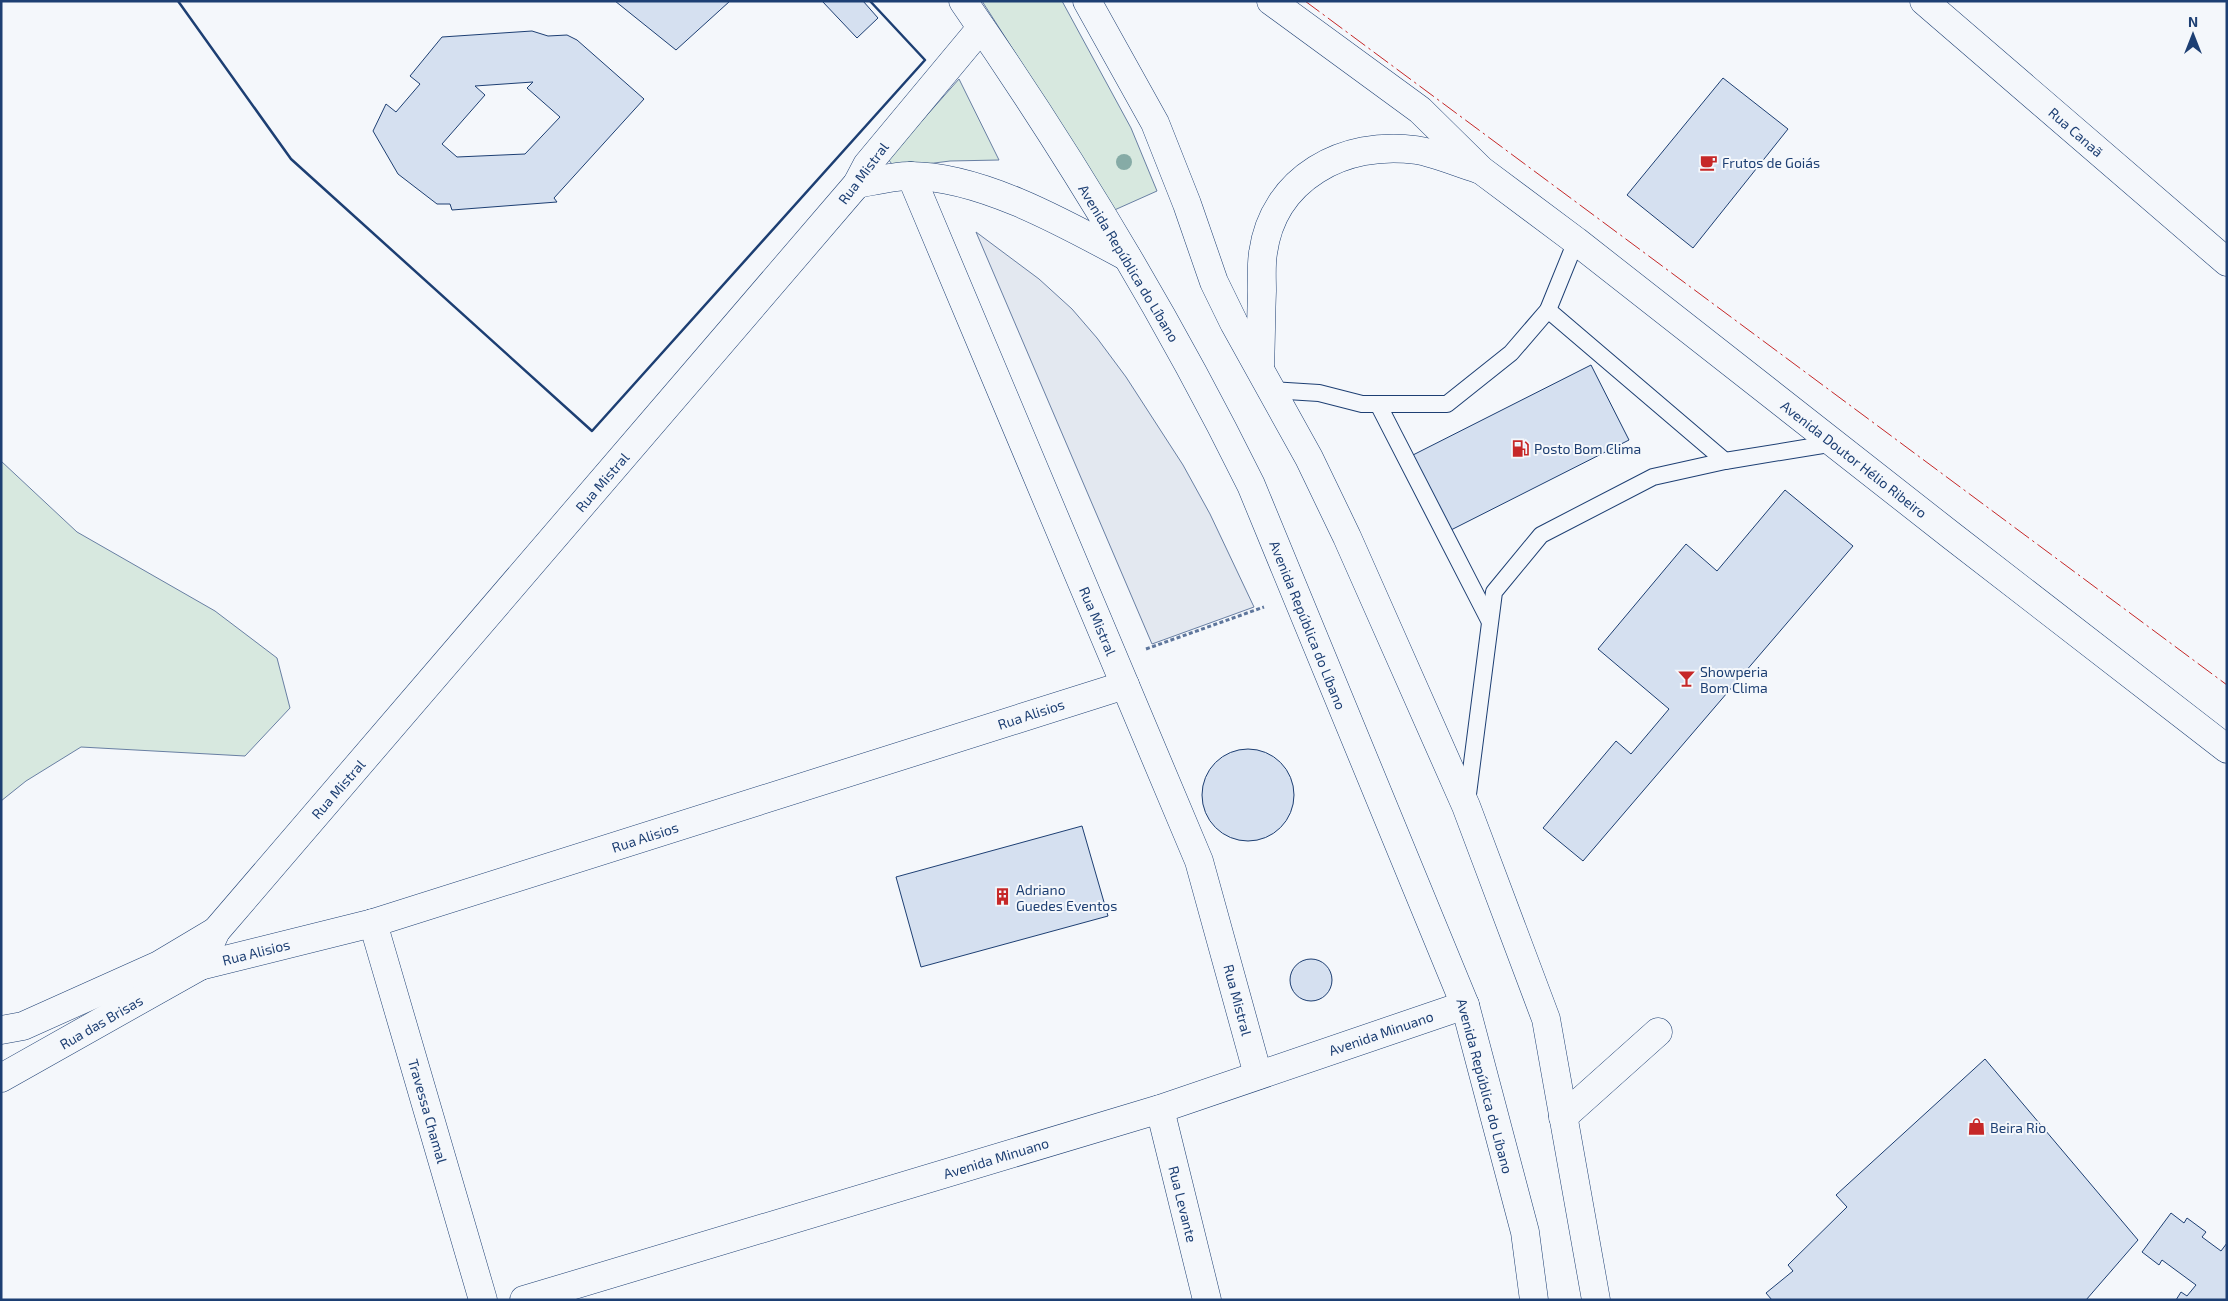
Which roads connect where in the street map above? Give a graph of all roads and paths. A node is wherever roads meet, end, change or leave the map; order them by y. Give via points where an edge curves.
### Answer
1 (963, 1) edge
2 (1087, 1) edge
3 (1271, 1) edge
4 (1924, 1) edge
5 (981, 28) junction
6 (1481, 170) junction
7 (910, 176) junction
8 (857, 184) junction
9 (1576, 241) junction
10 (1127, 257) junction
11 (2227, 262) edge
12 (1548, 310) junction
13 (1266, 379) junction
14 (1378, 404) junction
15 (1835, 443) junction
16 (1725, 461) junction
17 (1261, 599) dead end
18 (1489, 620) junction
19 (1115, 660) junction
20 (1125, 684) junction
21 (2227, 748) edge
22 (1466, 806) junction
23 (373, 923) junction
24 (216, 931) junction
25 (159, 965) junction
26 (200, 966) junction
27 (1465, 1005) junction
28 (1, 1030) edge
29 (1658, 1032) dead end
30 (1258, 1075) junction
31 (1, 1078) edge
32 (1160, 1109) junction
33 (1563, 1117) junction
34 (483, 1300) edge
35 (524, 1300) edge
36 (1207, 1300) edge
37 (1534, 1300) edge
38 (1596, 1300) edge

1 - 5 street, Avenida República do Líbano
2 - 13 street via 1154,123 1214,282
3 - 6 street via 1420,110
4 - 11 street, Rua Canaã
5 - 8 street, Rua Mistral via 867,165
5 - 10 street, Avenida República do Líbano
6 - 9 street, Avenida Doutor Hélio Ribeiro
6 - 13 street via 1416,150 1374,150 1344,156 1314,170 1287,192 1270,225 1263,253
7 - 8 street
7 - 10 street via 962,184 1024,205
7 - 19 street, Rua Mistral
8 - 24 street, Rua Mistral
9 - 12 lane
9 - 15 street, Avenida Doutor Hélio Ribeiro
10 - 27 street, Avenida República do Líbano via 1214,410 1251,485
12 - 14 lane via 1511,353 1448,404
12 - 16 lane
13 - 14 lane via 1362,404
13 - 22 street via 1347,537
14 - 18 lane
15 - 16 lane
15 - 21 street, Avenida Doutor Hélio Ribeiro
16 - 18 lane via 1653,477 1541,535 1494,592
17 - 19 path via 1264,608
18 - 22 lane
19 - 20 street, Rua Mistral
20 - 23 street, Rua Alisios
20 - 30 street, Rua Mistral via 1199,861
22 - 33 street via 1546,1019
23 - 26 street, Rua Alisios
23 - 34 street, Travessa Chamal
24 - 25 street, Rua Mistral
24 - 26 street, Rua Mistral
25 - 26 street, Rua Alisios
25 - 28 street, Rua das Brisas via 23,1026
26 - 31 street, Rua das Brisas
27 - 30 street, Avenida Minuano
27 - 37 street, Avenida República do Líbano via 1525,1232
29 - 33 street
30 - 32 street, Avenida Minuano
32 - 35 street, Avenida Minuano
32 - 36 street, Rua Levante
33 - 38 street

